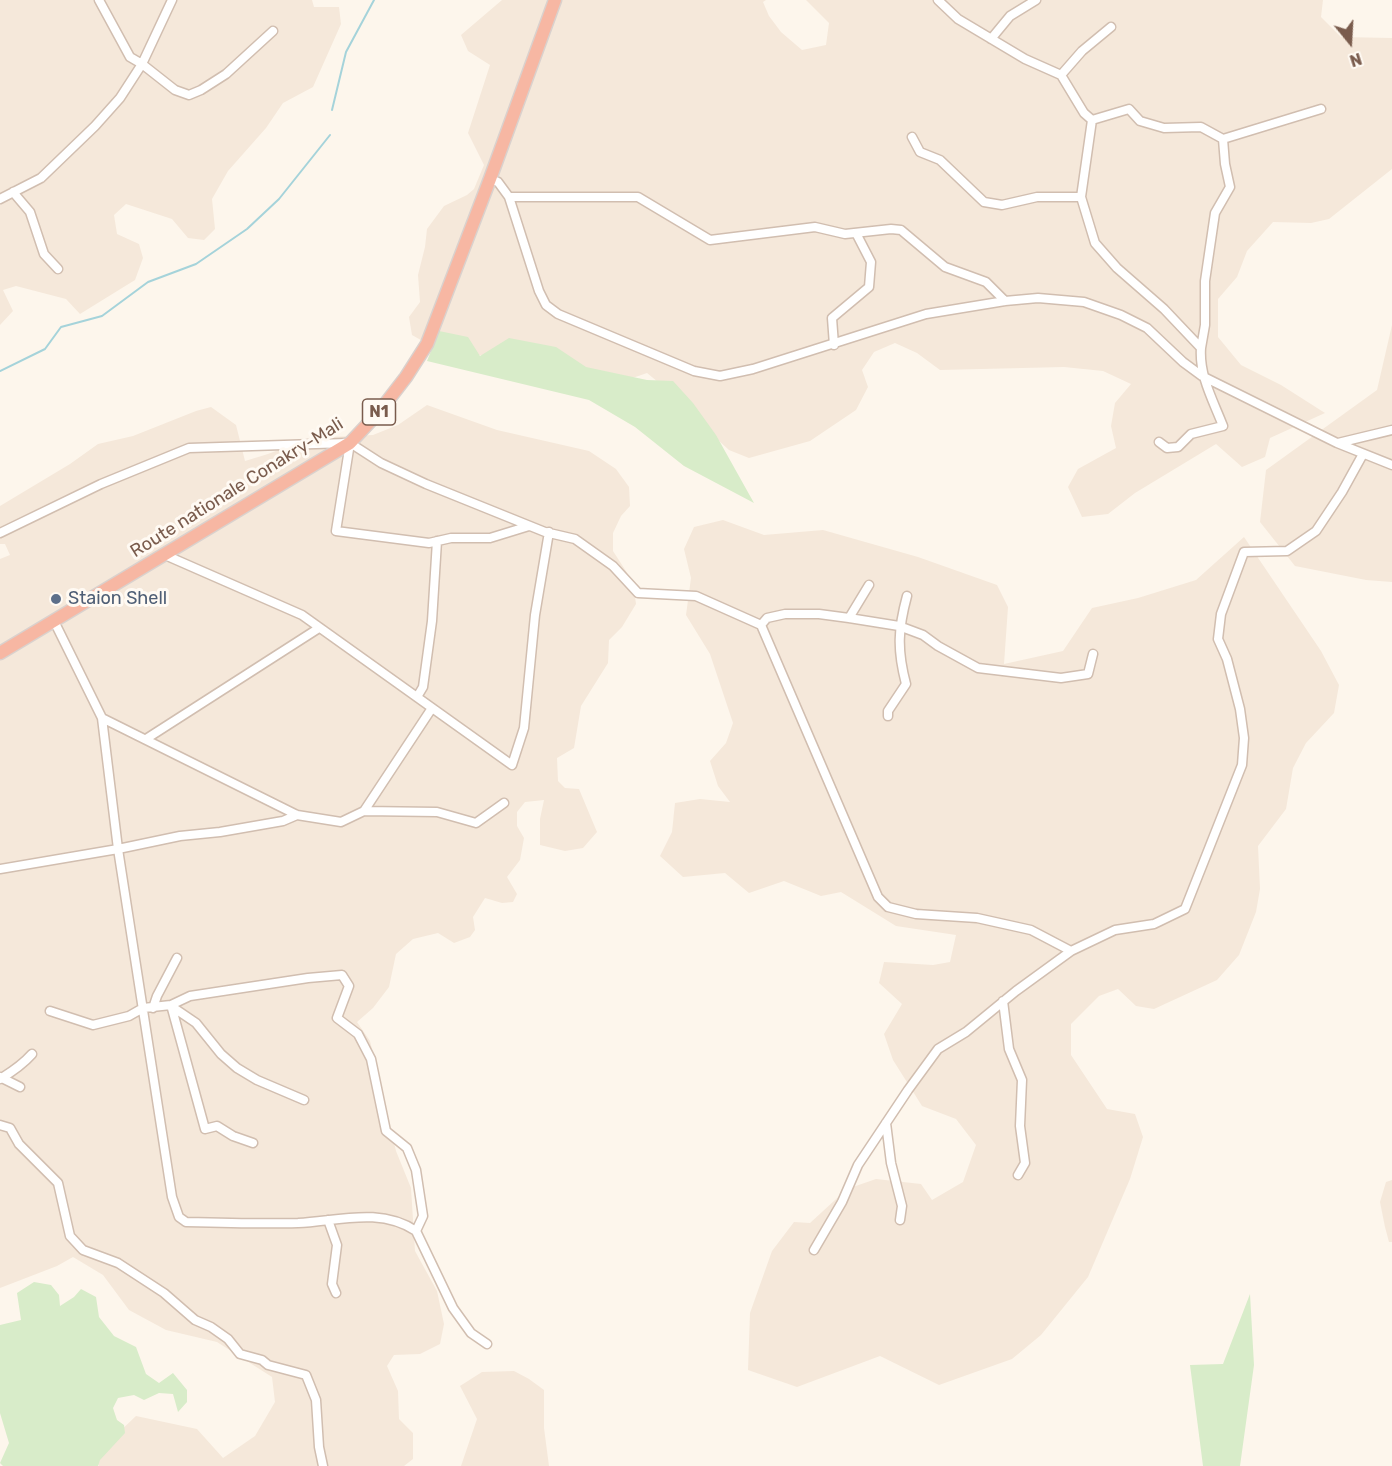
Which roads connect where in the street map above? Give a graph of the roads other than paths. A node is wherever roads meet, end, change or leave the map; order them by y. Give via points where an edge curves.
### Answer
1 (99, 0) edge
2 (172, 0) edge
3 (555, 0) edge
4 (938, 0) edge
5 (1036, 0) edge
6 (1111, 27) dead end
7 (273, 31) dead end
8 (991, 39) junction
9 (142, 64) junction
10 (1061, 75) junction
11 (1322, 109) dead end
12 (1092, 120) junction
13 (912, 137) dead end
14 (1223, 139) junction
15 (490, 179) junction
16 (13, 192) junction
17 (509, 197) junction
18 (1081, 197) junction
19 (0, 199) edge
20 (856, 233) junction
21 (58, 269) dead end
22 (1005, 301) junction
23 (834, 345) junction
24 (1201, 348) junction
25 (1202, 376) junction
26 (1392, 430) edge
27 (1159, 442) dead end
28 (350, 443) junction
29 (1337, 443) junction
30 (1363, 454) junction
31 (1392, 465) edge
32 (529, 526) junction
33 (549, 532) junction
34 (0, 533) edge
35 (437, 541) junction
36 (165, 555) junction
37 (869, 585) dead end
38 (907, 596) dead end
39 (849, 618) junction
40 (54, 621) junction
41 (761, 625) junction
42 (899, 626) junction
43 (319, 628) junction
44 (0, 653) edge
45 (1093, 654) dead end
46 (417, 698) junction
47 (432, 708) junction
48 (888, 716) dead end
49 (102, 718) junction
50 (146, 739) junction
51 (504, 803) dead end
52 (364, 811) junction
53 (297, 815) junction
54 (118, 849) junction
55 (0, 869) edge
56 (1071, 951) junction
57 (177, 958) dead end
58 (1004, 1001) junction
59 (171, 1005) junction
60 (143, 1008) junction
61 (153, 1008) junction
62 (50, 1011) dead end
63 (32, 1054) dead end
64 (1, 1078) edge
65 (20, 1087) dead end
66 (304, 1100) dead end
67 (886, 1123) junction
68 (0, 1125) edge
69 (253, 1143) dead end
70 (1018, 1175) dead end
71 (328, 1220) junction
72 (900, 1220) dead end
73 (416, 1231) junction
74 (814, 1250) dead end
75 (336, 1293) dead end
76 (487, 1344) dead end
77 (323, 1466) edge

1 - 9 street via 130,57
2 - 9 street
3 - 15 highway, Route nationale Conakry-Mali / N1
4 - 8 street via 958,19
5 - 8 street via 1010,16
6 - 10 street
7 - 9 street via 226,74 189,95 175,90
8 - 10 street
9 - 16 street via 120,98 58,163 41,178
10 - 12 street
11 - 14 street
12 - 14 street via 1129,109 1140,121 1164,128 1201,127
12 - 18 street
13 - 18 street via 920,152 940,160 984,202 1002,206 1037,197
14 - 24 street via 1230,187 1215,213
15 - 17 street via 498,182
15 - 28 highway, Route nationale Conakry-Mali / N1 via 427,344 379,412
16 - 19 street
16 - 21 street via 30,212 44,254
17 - 20 street via 638,197 710,240 815,227
17 - 23 street via 539,291 546,305 558,315 693,371 720,376
18 - 24 street via 1095,243
20 - 22 street via 901,231 945,267 986,282
20 - 23 street via 870,262 869,287 832,318
22 - 23 street via 926,314
22 - 25 street via 1038,298 1084,302 1121,315 1147,328
24 - 25 street
25 - 27 street via 1223,426 1191,434 1178,447 1167,448
25 - 29 street
26 - 29 street
28 - 32 street via 426,484
28 - 34 street via 189,448 101,484
28 - 35 street via 336,531
28 - 36 highway, Route nationale Conakry-Mali / N1
29 - 30 street
30 - 31 street
30 - 56 street via 1316,531 1287,551 1244,552 1221,614 1218,639 1240,709 1242,765 1185,909 1154,924 1115,930
32 - 33 street
32 - 35 street via 490,538
33 - 41 street via 575,538 613,566 638,593 696,596
33 - 47 street via 534,615 524,728 512,765
35 - 46 street via 432,621 423,687
36 - 40 highway, Route nationale Conakry-Mali / N1
36 - 43 street via 302,615
37 - 39 street
38 - 42 street
39 - 41 street via 785,614 767,618
39 - 42 street
40 - 44 highway, Route nationale Conakry-Mali / N1
40 - 49 street
41 - 56 street via 878,897 888,907 916,914 977,918 1031,930
42 - 45 street via 923,635 978,668 1061,678 1088,674
42 - 48 street via 900,663 906,684
43 - 46 street
43 - 50 street
46 - 47 street
47 - 52 street
49 - 50 street
49 - 54 street
50 - 53 street
51 - 52 street via 476,823 437,812
52 - 53 street via 341,822
53 - 54 street
54 - 55 street
54 - 60 street
56 - 58 street
57 - 61 street
58 - 67 street via 938,1049
58 - 70 street via 1009,1049 1022,1080 1020,1126 1025,1163
59 - 61 street
59 - 66 street via 196,1023 237,1068
59 - 69 street via 205,1129 216,1126
59 - 73 street via 204,993 342,975 349,986 337,1018 358,1034 371,1059 386,1131 407,1148 416,1170 423,1216
60 - 61 street
60 - 62 street via 129,1016 93,1025
60 - 71 street via 172,1197 179,1217 186,1222
63 - 64 street
64 - 65 street
67 - 72 street via 902,1206
67 - 74 street via 858,1165
68 - 77 street via 10,1128 19,1144 58,1183 69,1236 83,1250 118,1263 164,1293 195,1320 228,1339 240,1354 306,1375 316,1400
71 - 73 street via 385,1218 405,1223
71 - 75 street via 337,1245 332,1284
73 - 76 street via 453,1308 471,1333

